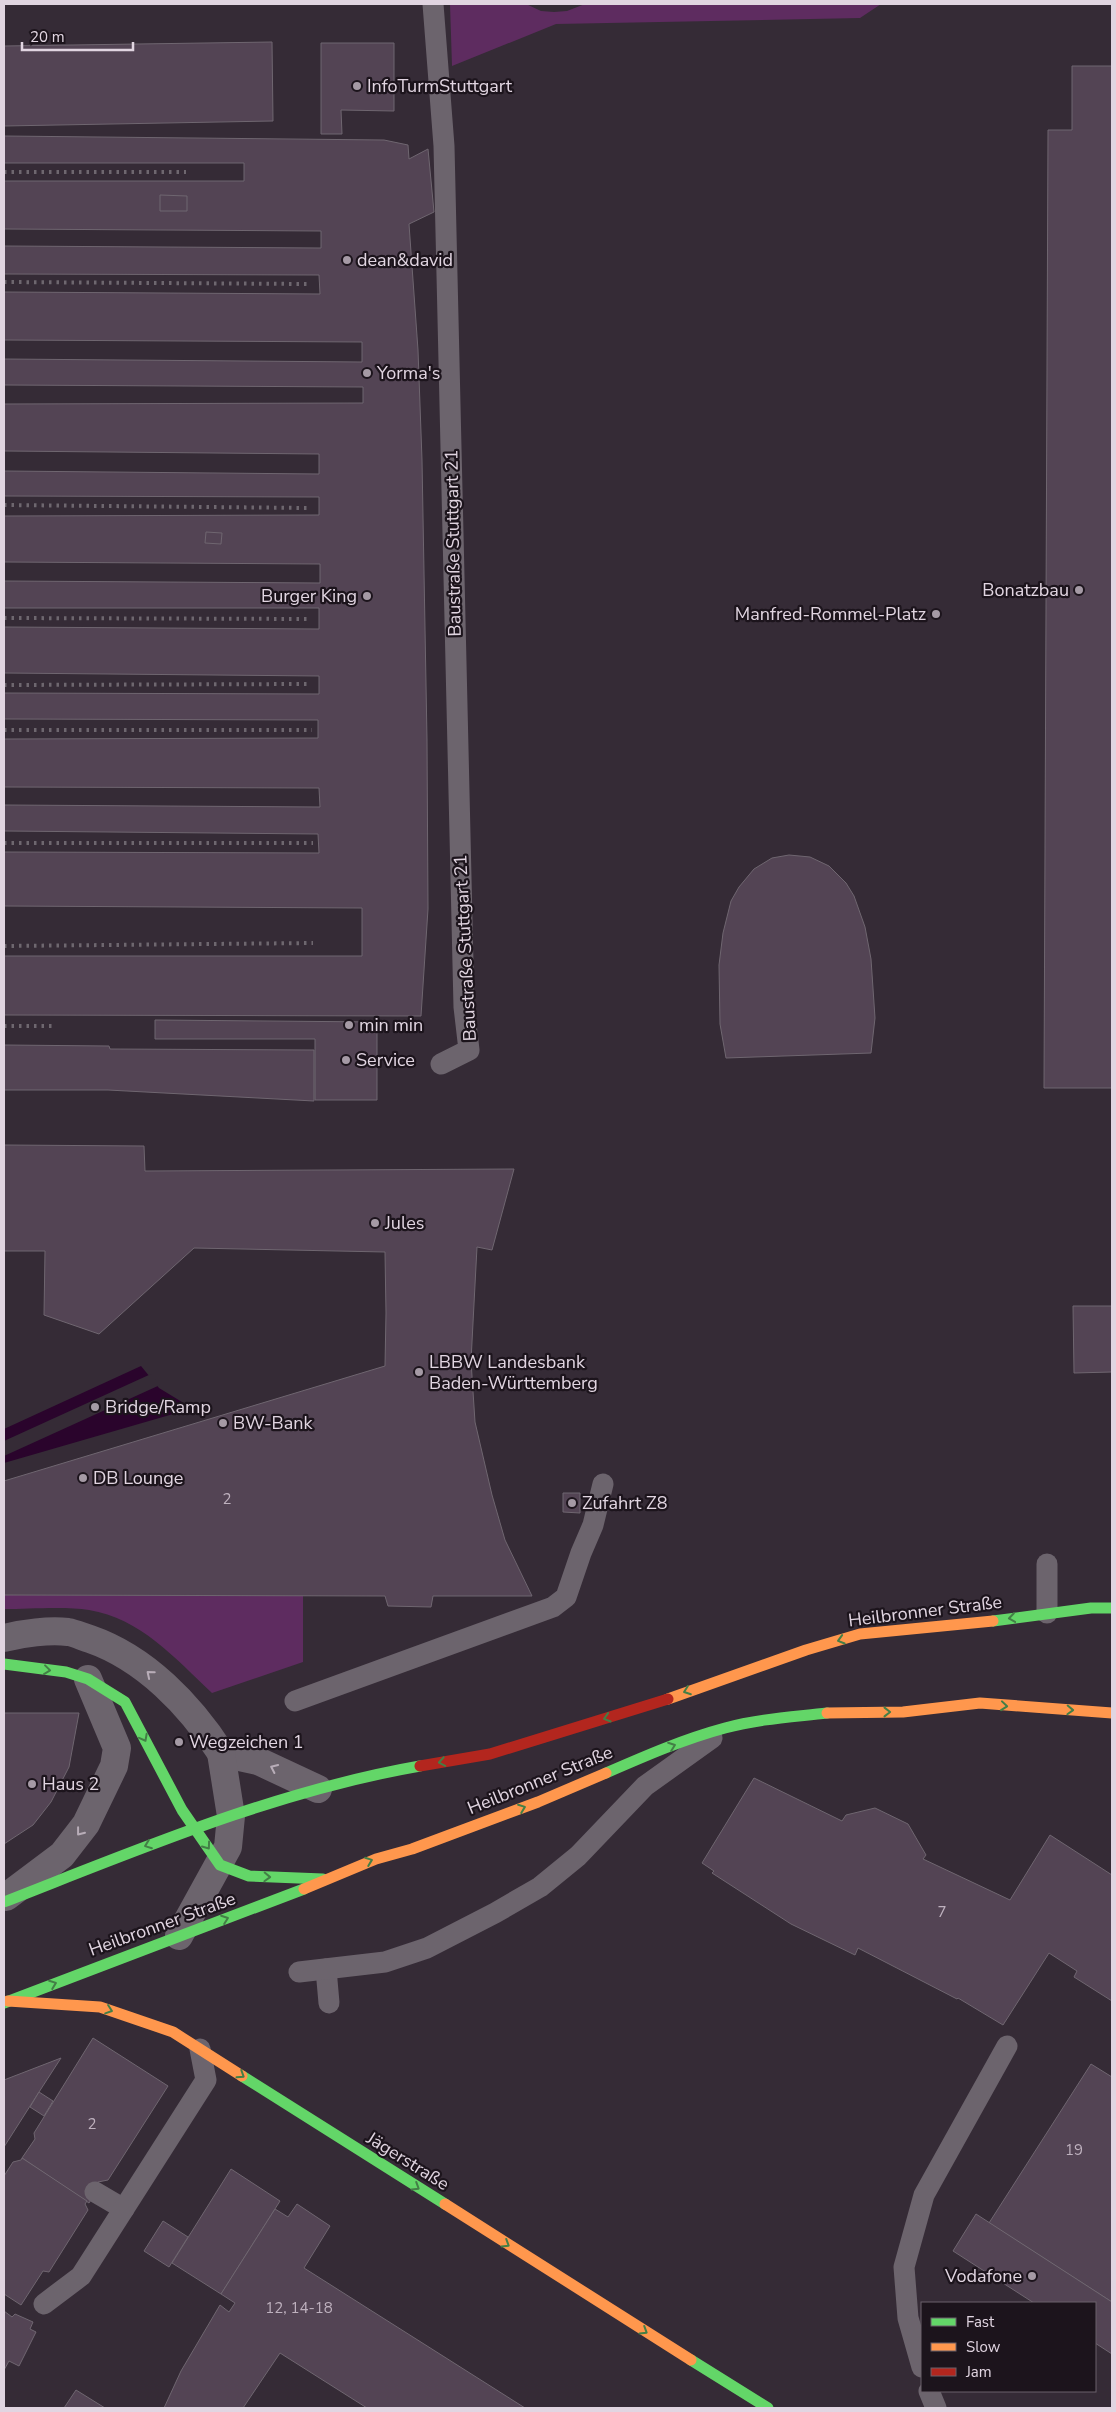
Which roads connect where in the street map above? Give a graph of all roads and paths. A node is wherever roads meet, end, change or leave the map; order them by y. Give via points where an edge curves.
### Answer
1 (433, 4) edge
2 (440, 1064) dead end
3 (603, 1484) dead end
4 (1048, 1564) dead end
5 (1112, 1608) edge
6 (1047, 1613) junction
7 (4, 1638) edge
8 (4, 1664) edge
9 (88, 1679) junction
10 (295, 1701) dead end
11 (1112, 1713) edge
12 (725, 1728) junction
13 (221, 1752) junction
14 (318, 1789) junction
15 (231, 1816) junction
16 (193, 1828) junction
17 (220, 1865) junction
18 (323, 1879) junction
19 (4, 1901) edge
20 (179, 1936) junction
21 (326, 1969) junction
22 (299, 1972) dead end
23 (6, 2002) edge
24 (328, 2003) dead end
25 (1007, 2046) dead end
26 (200, 2049) junction
27 (95, 2192) dead end
28 (124, 2209) junction
29 (44, 2304) dead end
30 (921, 2364) edge
31 (929, 2392) edge
32 (768, 2408) edge
33 (936, 2408) edge

1 - 2 lane, Baustraße Stuttgart 21 via 444,146 464,1007 469,1050
3 - 10 lane via 593,1525 566,1597 553,1607
4 - 6 lane
5 - 6 main road, Heilbronner Straße
6 -> 14 main road, Heilbronner Straße via 860,1634 654,1704 490,1754 370,1775
13 -> 7 street via 172,1692 136,1662 102,1643 69,1632 17,1634
8 -> 9 main road via 66,1672
9 -> 16 main road via 125,1702
9 -> 19 street via 117,1748 114,1766 86,1824 62,1855
12 -> 11 main road, Heilbronner Straße via 830,1713 903,1712 980,1703
18 -> 12 main road, Heilbronner Straße via 499,1817 629,1762
12 - 21 lane via 646,1786 578,1856 540,1886 427,1948 385,1962
14 -> 13 street via 258,1761
13 - 15 street
14 - 15 main road, Heilbronner Straße
15 - 16 main road, Heilbronner Straße
15 - 17 street via 228,1847
16 -> 17 main road
16 -> 19 main road, Heilbronner Straße
17 -> 18 main road via 249,1876
17 - 20 street
20 -> 18 main road, Heilbronner Straße
23 -> 20 main road, Heilbronner Straße
21 - 22 lane
21 - 24 lane
23 -> 26 main road, Jägerstraße via 100,2007 173,2032
25 - 30 lane via 924,2195 904,2267 908,2318
26 - 28 lane via 206,2080
26 -> 32 main road, Jägerstraße
27 - 28 lane
28 - 29 lane via 81,2276
31 - 33 lane

